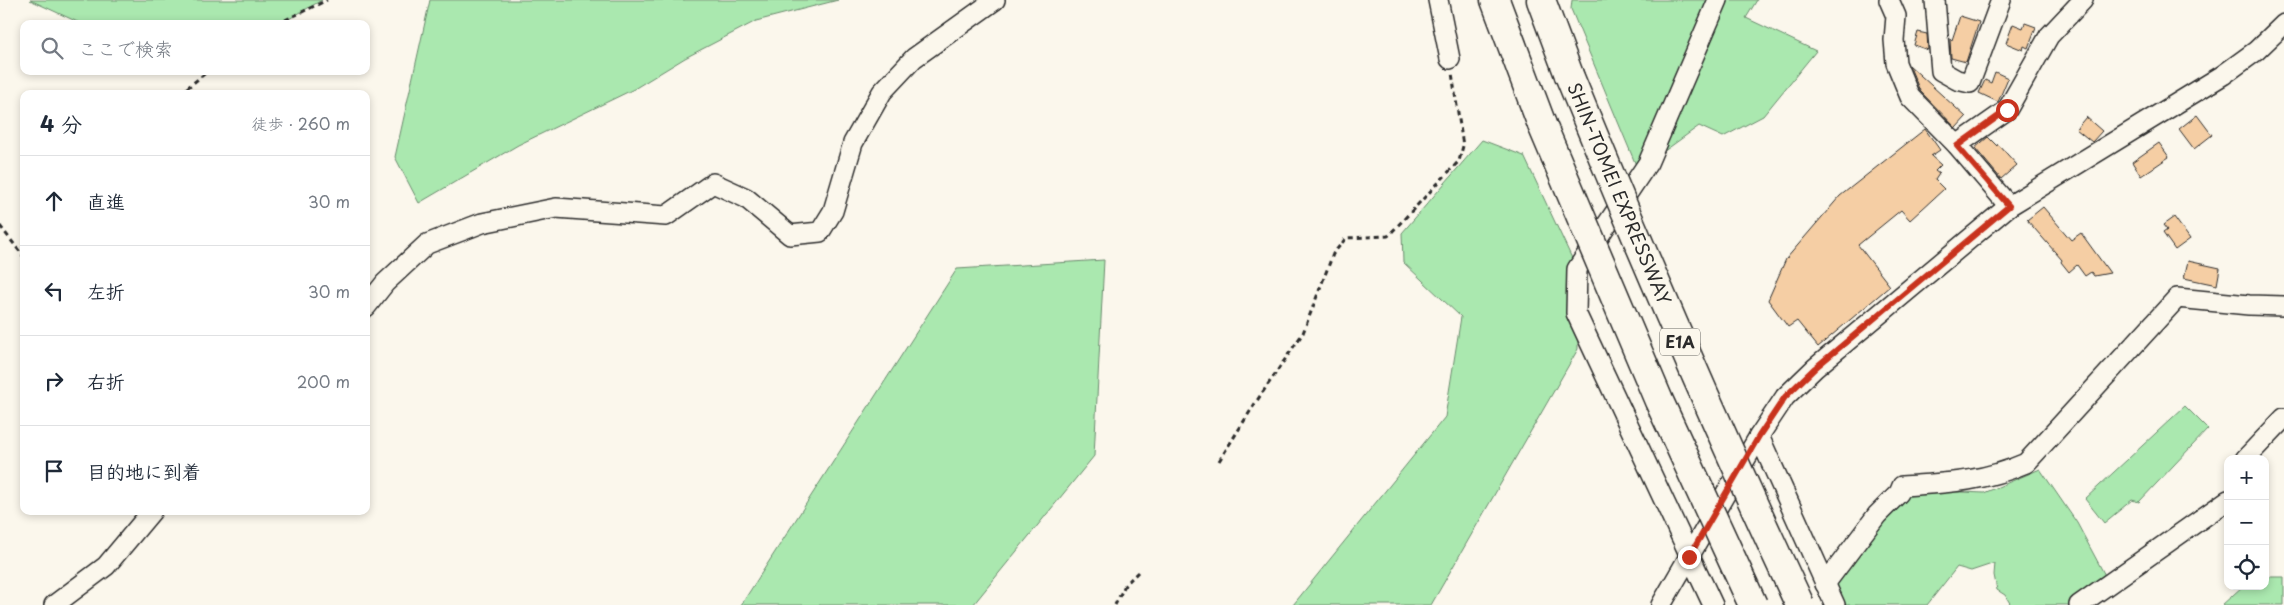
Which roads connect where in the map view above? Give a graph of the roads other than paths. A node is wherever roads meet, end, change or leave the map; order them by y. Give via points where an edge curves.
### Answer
1 (995, 0) edge
2 (1438, 0) edge
3 (1495, 0) edge
4 (1541, 0) edge
5 (1718, 0) edge
6 (1889, 0) edge
7 (1935, 0) edge
8 (2001, 0) edge
9 (2084, 0) edge
10 (2284, 24) edge
11 (1450, 59) road end
12 (1957, 146) junction
13 (2009, 206) junction
14 (370, 302) edge
15 (2284, 306) edge
16 (2284, 418) edge
17 (1759, 436) junction
18 (2249, 455) edge
19 (2224, 503) edge
20 (149, 515) edge
21 (1689, 557) junction
22 (1825, 584) junction
23 (54, 605) edge
24 (1661, 605) edge
25 (1713, 605) edge
26 (1753, 605) edge
27 (1800, 605) edge
28 (1835, 605) edge
29 (2079, 605) edge

1 - 14 street via 914,58 882,92 853,143 833,211 820,232 790,235 746,198 713,183 666,216 556,208 482,223 426,244
2 - 11 street
3 - 26 highway, E1A, bridge via 1542,125 1659,401
4 - 27 highway, SHIN-TOMEI EXPRESSWAY / E1A, bridge via 1638,246
5 - 21 street via 1648,163 1577,269 1576,313
6 - 12 street via 1896,16 1896,63 1910,97
7 - 8 street via 1941,71 1970,83
9 - 12 street via 2048,36 2007,110
10 - 13 street via 2256,51 2223,75
12 - 13 street
13 - 17 street via 1815,368 1785,397
15 - 22 street via 2177,298 2026,464 1999,475 1964,483 1902,486
16 - 18 street
17 - 21 street
17 - 22 street
19 - 29 street
20 - 23 street via 106,566
21 - 24 street
21 - 25 street
22 - 28 street

